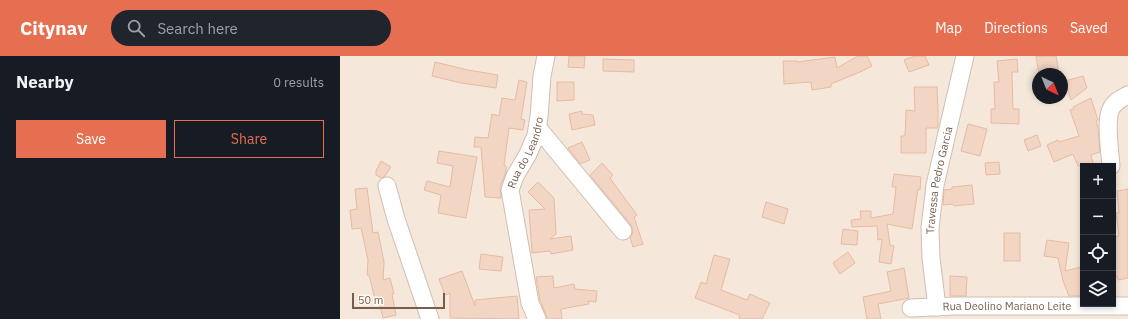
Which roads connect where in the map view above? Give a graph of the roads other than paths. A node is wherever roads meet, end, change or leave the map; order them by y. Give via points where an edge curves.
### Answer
1 (546, 56) edge
2 (965, 56) edge
3 (1128, 95) edge
4 (538, 128) junction
5 (1111, 163) edge
6 (387, 186) dead end
7 (623, 231) dead end
8 (1128, 306) edge
9 (937, 307) junction
10 (911, 308) dead end
11 (955, 313) edge
12 (430, 319) edge
13 (537, 319) edge

1 - 4 street, Rua do Leandro
2 - 9 street, Travessa Pedro Garcia via 935,185 930,228
3 - 5 street via 1112,107 1108,117
4 - 7 street
4 - 13 street, Rua do Leandro via 510,190 530,303
6 - 12 street
8 - 11 street, Rua Deolino Mariano Leite
9 - 10 street, Rua Deolino Mariano Leite
9 - 11 street, Rua Deolino Mariano Leite

